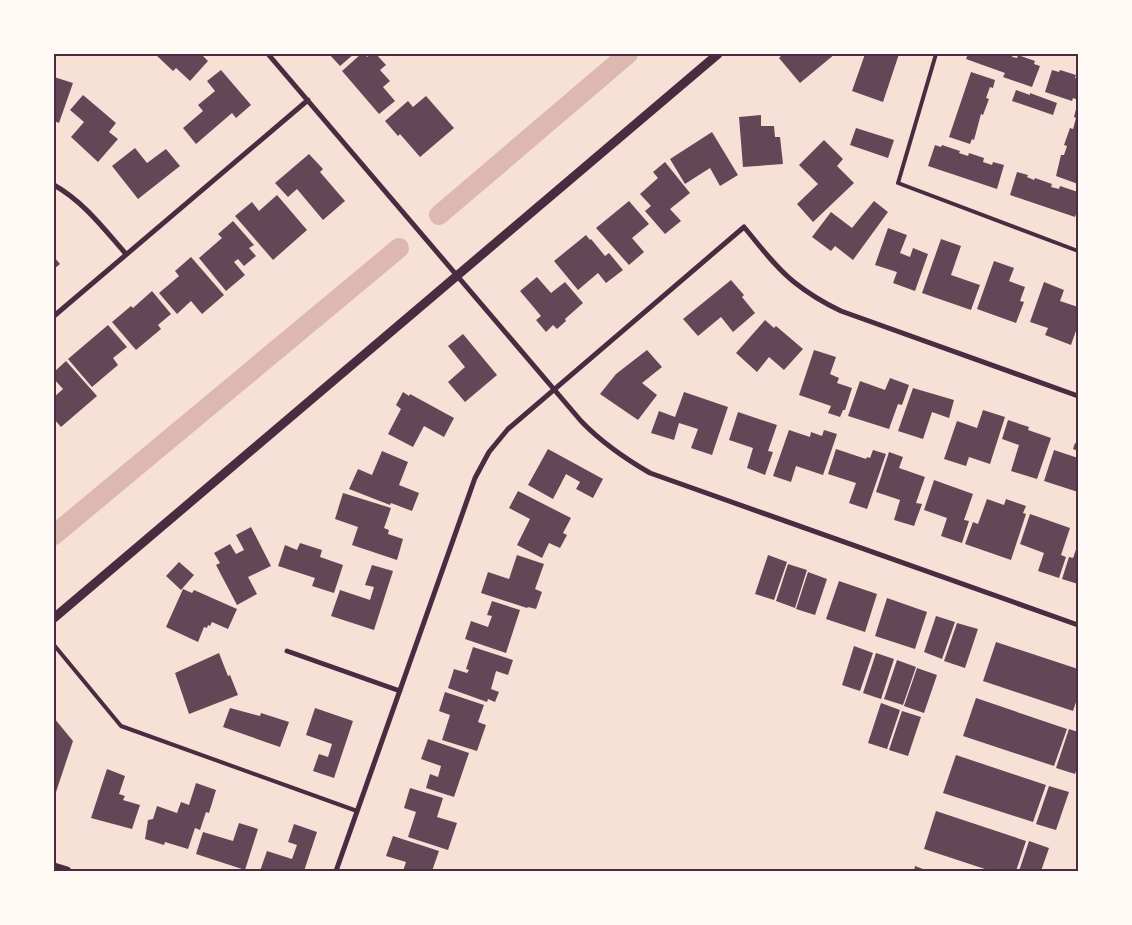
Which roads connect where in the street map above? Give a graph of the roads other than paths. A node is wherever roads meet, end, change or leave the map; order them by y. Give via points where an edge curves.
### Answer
1 (268, 54) edge
2 (718, 54) edge
3 (936, 54) edge
4 (308, 100) junction
5 (54, 185) edge
6 (1078, 251) edge
7 (126, 254) junction
8 (457, 275) junction
9 (54, 316) edge
10 (554, 389) junction
11 (1078, 396) edge
12 (54, 618) edge
13 (1078, 625) edge
14 (54, 645) edge
15 (287, 651) dead end
16 (400, 691) junction
17 (357, 810) junction
18 (54, 866) edge
19 (67, 871) edge
20 (336, 871) edge

1 - 4 street
2 - 8 street
3 - 6 lane via 898,183
4 - 7 street
4 - 8 street
5 - 7 street via 87,209
7 - 9 street
8 - 10 street
8 - 12 street
10 - 11 street via 744,227 792,281 840,311
10 - 13 street via 595,436 621,457 650,473
10 - 16 street via 508,429 489,452 475,478
14 - 17 lane via 121,726
15 - 16 street
16 - 17 street
17 - 20 street
18 - 19 street

